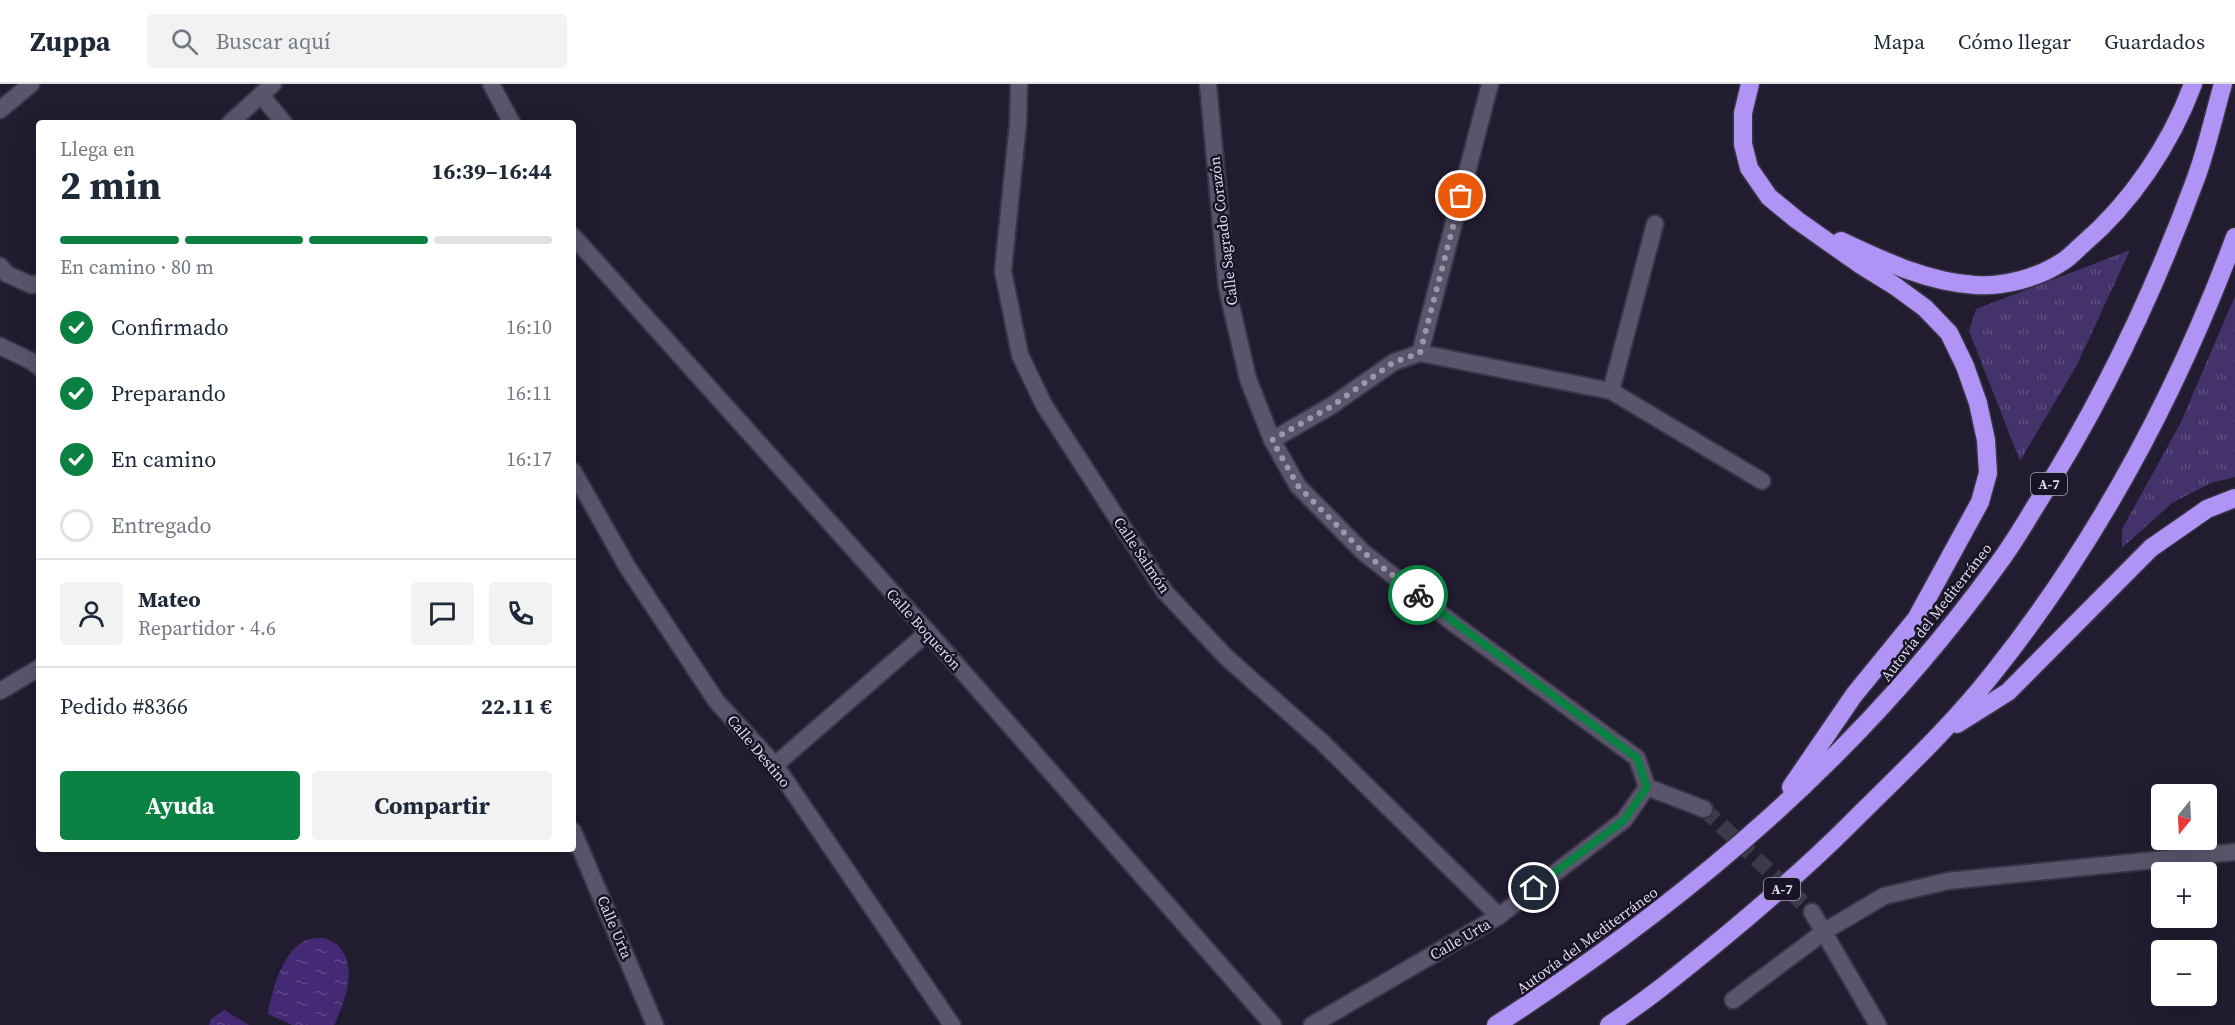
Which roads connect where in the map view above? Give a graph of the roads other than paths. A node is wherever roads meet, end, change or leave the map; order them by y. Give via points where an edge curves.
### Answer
1 (31, 84) edge
2 (491, 84) edge
3 (1019, 84) edge
4 (1208, 84) edge
5 (1490, 84) edge
6 (1750, 84) edge
7 (2193, 84) edge
8 (2223, 84) edge
9 (267, 90) edge
10 (0, 110) edge
11 (233, 120) edge
12 (282, 120) edge
13 (510, 120) edge
14 (1797, 220) junction
15 (1655, 224) dead end
16 (2235, 237) edge
17 (576, 239) edge
18 (0, 266) edge
19 (36, 284) edge
20 (0, 346) edge
21 (1420, 353) junction
22 (36, 365) edge
23 (1611, 391) junction
24 (1272, 440) junction
25 (576, 476) edge
26 (1762, 481) dead end
27 (2235, 498) edge
28 (928, 633) junction
29 (36, 670) edge
30 (0, 691) edge
31 (1940, 734) junction
32 (775, 765) junction
33 (1647, 787) junction
34 (1704, 809) tunnel mouth
35 (1770, 819) junction
36 (576, 838) edge
37 (2235, 852) edge
38 (1812, 912) tunnel mouth
39 (1498, 916) junction
40 (1825, 931) junction
41 (1733, 1000) dead end
42 (655, 1025) edge
43 (952, 1025) edge
44 (1273, 1025) edge
45 (1311, 1025) edge
46 (1496, 1025) edge
47 (1609, 1025) edge
48 (1878, 1025) edge

1 - 10 street
2 - 13 street
3 - 39 street, Calle Salmón via 1004,271 1020,355 1044,405 1165,592 1226,657 1323,743
4 - 24 street, Calle Sagrado Corazón via 1227,288 1248,379
5 - 21 street
6 - 14 highway via 1743,113 1743,144 1749,168 1769,197
7 - 14 highway via 2173,130 2149,170 2103,227 2062,262 2032,276 1985,285 1937,281
8 - 35 highway, Autovía del Mediterráneo / A-7 via 2196,177 2134,327 2069,454 1999,563 1916,669
9 - 11 street
9 - 12 street
14 - 35 highway via 1917,302 1949,333 1978,403 1988,472 1980,502 1916,619 1854,695
15 - 23 street
16 - 31 highway, A-7 via 2161,411 2076,559 1994,672
17 - 28 street, Calle Boquerón
18 - 19 street via 7,274
20 - 22 street
21 - 23 street
21 - 24 street via 1394,362 1332,406
23 - 26 street
24 - 33 street, Calle Sagrado Corazón via 1298,486 1363,552 1637,758
25 - 32 street, Calle Destino via 628,568 717,702
27 - 31 highway via 2207,509 2151,548 2008,692
28 - 32 street
28 - 44 street, Calle Boquerón
29 - 30 street
31 - 47 highway, A-7 via 1801,873 1671,980
32 - 43 street, Calle Destino
33 - 34 street
33 - 39 street, Calle Urta via 1624,820
35 - 46 highway, Autovía del Mediterráneo / A-7 via 1630,934
36 - 42 street, Calle Urta
37 - 40 street via 1948,881 1884,896
38 - 40 street
39 - 45 street, Calle Urta
40 - 41 street
40 - 48 street

